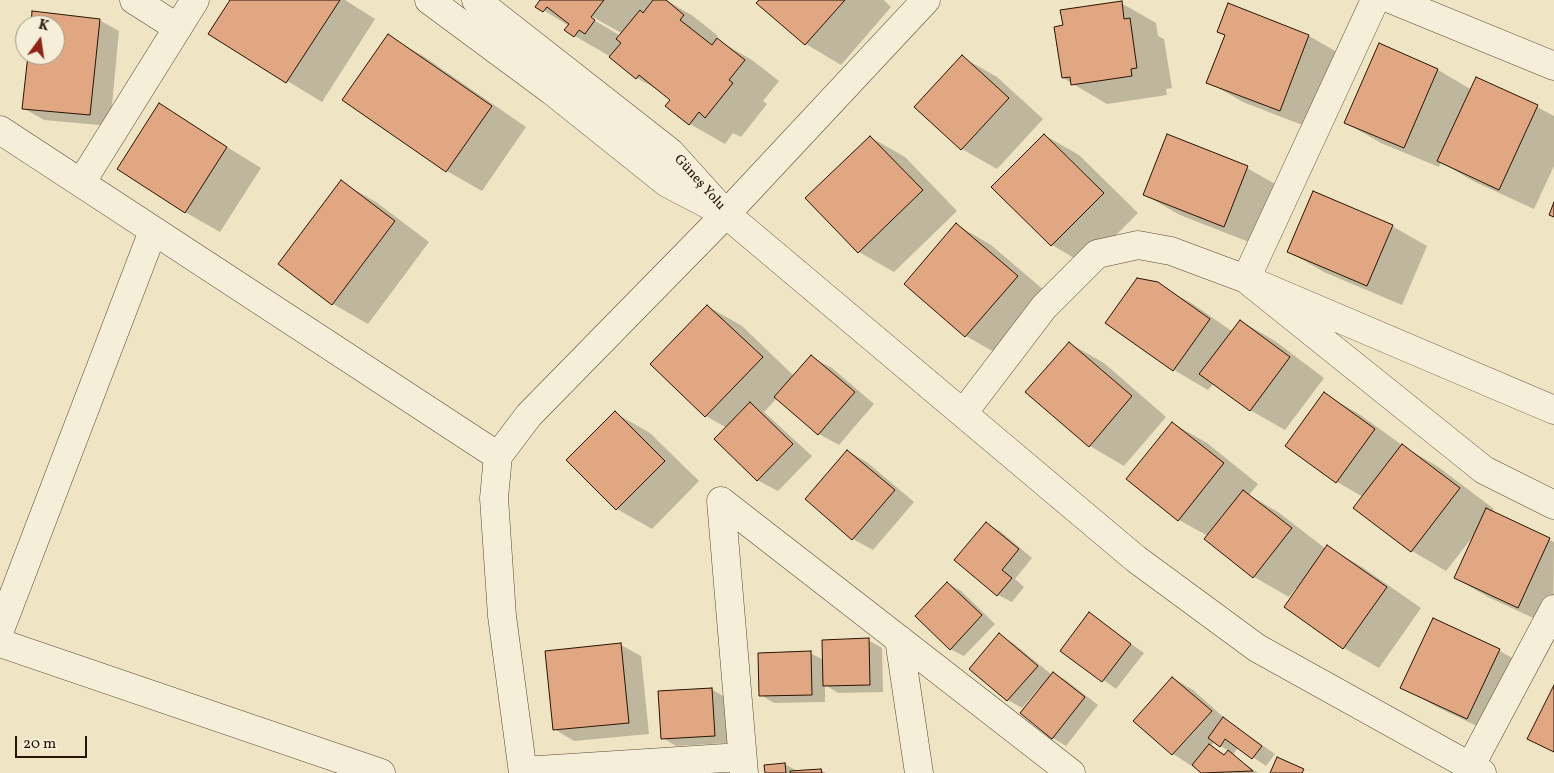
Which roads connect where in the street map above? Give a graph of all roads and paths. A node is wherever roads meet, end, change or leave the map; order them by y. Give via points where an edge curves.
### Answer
1 (134, 0) edge
2 (195, 0) edge
3 (429, 0) edge
4 (476, 0) edge
5 (926, 0) edge
6 (1375, 0) edge
7 (1393, 0) edge
8 (178, 28) junction
9 (1554, 66) edge
10 (0, 130) edge
11 (81, 183) junction
12 (726, 214) junction
13 (153, 230) junction
14 (1246, 279) junction
15 (1554, 410) edge
16 (964, 412) junction
17 (498, 456) junction
18 (1554, 505) edge
19 (1554, 609) edge
20 (0, 630) edge
21 (899, 639) junction
22 (0, 643) edge
23 (742, 765) edge
24 (1476, 770) edge
25 (523, 772) edge
26 (381, 773) edge
27 (919, 773) edge
28 (1071, 773) edge

1 - 8 street
2 - 8 street
3 - 12 street, Güneş Yolu via 552,91 667,183
4 - 12 street, Güneş Yolu via 670,152
5 - 12 street
6 - 14 street
7 - 9 street
8 - 11 street
10 - 11 street
11 - 13 street
12 - 16 street
12 - 17 street via 529,415
13 - 17 street
13 - 20 street
14 - 15 street
14 - 16 street via 1171,251 1138,245 1097,254 1044,307
14 - 18 street via 1484,470
16 - 24 street via 1136,559 1257,648
17 - 25 street via 494,498 502,616
19 - 24 street
21 - 23 street via 721,501
21 - 27 street
21 - 28 street
22 - 26 street
23 - 25 street

